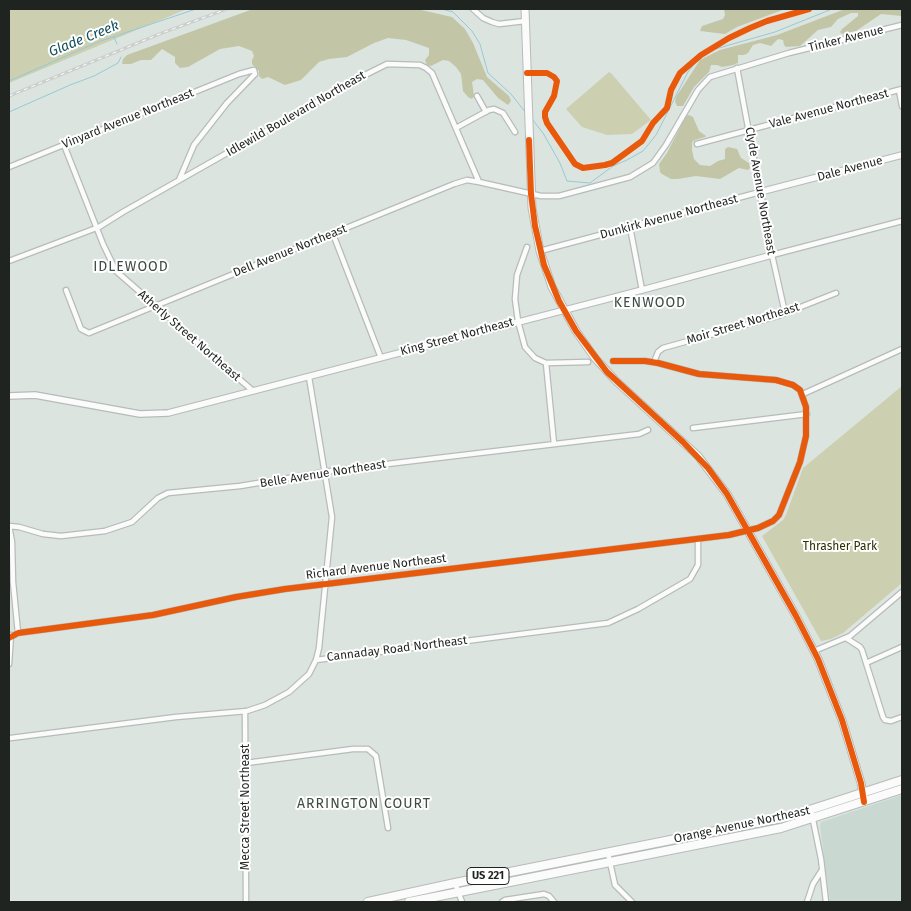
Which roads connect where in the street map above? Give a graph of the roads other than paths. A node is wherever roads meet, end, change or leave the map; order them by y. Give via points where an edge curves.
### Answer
1 (473, 9) edge
2 (525, 9) edge
3 (525, 21) junction
4 (902, 25) edge
5 (737, 68) junction
6 (900, 90) edge
7 (477, 96) dead end
8 (902, 106) edge
9 (486, 112) junction
10 (456, 128) junction
11 (749, 130) junction
12 (515, 132) dead end
13 (64, 144) junction
14 (697, 144) dead end
15 (902, 155) edge
16 (9, 167) edge
17 (178, 181) junction
18 (479, 182) junction
19 (798, 182) joint
20 (760, 192) junction
21 (531, 194) junction
22 (902, 220) edge
23 (630, 227) junction
24 (97, 228) junction
25 (333, 234) junction
26 (527, 247) dead end
27 (540, 251) junction
28 (772, 255) junction
29 (9, 261) edge
30 (66, 290) dead end
31 (642, 290) junction
32 (836, 293) dead end
33 (154, 306) junction
34 (563, 310) junction
35 (785, 313) junction
36 (518, 321) junction
37 (902, 349) edge
38 (381, 358) junction
39 (612, 361) dead end
40 (588, 362) dead end
41 (654, 362) junction
42 (546, 363) junction
43 (309, 377) junction
44 (253, 392) junction
45 (803, 394) junction
46 (9, 396) edge
47 (807, 414) junction
48 (693, 428) dead end
49 (648, 430) dead end
50 (554, 444) junction
51 (325, 472) junction
52 (9, 526) edge
53 (749, 531) junction
54 (698, 539) junction
55 (325, 585) junction
56 (902, 592) edge
57 (18, 632) junction
58 (10, 637) edge
59 (846, 638) junction
60 (902, 647) edge
61 (814, 651) junction
62 (316, 660) junction
63 (866, 663) junction
64 (9, 664) edge
65 (245, 711) junction
66 (902, 717) edge
67 (11, 738) dead end
68 (246, 763) junction
69 (902, 780) edge
70 (902, 789) edge
71 (863, 793) junction
72 (864, 802) junction
73 (812, 814) junction
74 (388, 828) dead end
75 (608, 853) junction
76 (610, 862) junction
77 (822, 870) junction
78 (455, 883) junction
79 (458, 892) junction
80 (246, 902) edge
81 (368, 902) edge
82 (409, 902) edge
83 (462, 902) edge
84 (502, 902) edge
85 (554, 902) edge
86 (632, 902) edge
87 (807, 902) edge
88 (826, 902) edge

1 - 3 street via 499,24
2 - 3 main road
3 - 21 main road
4 - 5 street, Tinker Avenue
5 - 11 street, Clyde Avenue Northeast
5 - 21 street, Tinker Avenue via 704,82 661,153 647,168 617,181 559,196
6 - 8 street
6 - 11 street, Vale Avenue Northeast
7 - 9 street
9 - 10 street
9 - 12 street via 501,111
10 - 17 street, Idlewild Boulevard Northeast via 430,70 412,64 387,64
10 - 18 street, Idlewild Boulevard Northeast
11 - 14 street, Vale Avenue Northeast
11 - 20 street, Clyde Avenue Northeast
13 - 16 street, Vinyard Avenue Northeast
13 - 17 street, Vinyard Avenue Northeast via 254,70 255,74 199,138
13 - 24 street, Atherly Street Northeast
15 - 19 street, Dale Avenue
17 - 24 street, Idlewild Boulevard Northeast
18 - 21 street
18 - 25 street, Dell Avenue Northeast via 461,181
19 - 20 street, Dunkirk Avenue Northeast
20 - 23 street, Dunkirk Avenue Northeast
20 - 28 street, Clyde Avenue Northeast
21 - 27 main road
22 - 28 street, King Street Northeast
23 - 27 street, Dunkirk Avenue Northeast
23 - 31 street
24 - 29 street, Idlewild Boulevard Northeast
24 - 33 street, Atherly Street Northeast via 116,271
25 - 33 street, Dell Avenue Northeast
25 - 38 street
26 - 36 street via 515,285
27 - 34 main road
28 - 31 street, King Street Northeast
28 - 35 street, Clyde Avenue Northeast
30 - 33 street, Dell Avenue Northeast via 81,329 89,333
31 - 34 street, King Street Northeast
32 - 35 street, Moir Street Northeast
33 - 44 street, Atherly Street Northeast
34 - 36 street, King Street Northeast
34 - 53 main road via 607,372 708,468
35 - 41 street, Moir Street Northeast via 663,348
36 - 38 street, King Street Northeast
36 - 42 street via 528,352
37 - 45 street
38 - 43 street, King Street Northeast
39 - 41 street
40 - 42 street
41 - 45 street via 699,374 776,380 793,385
42 - 50 street
43 - 44 street, King Street Northeast
43 - 51 street
44 - 46 street, King Street Northeast via 159,414 35,396
45 - 47 street, Richard Avenue Northeast
47 - 48 street
47 - 53 street, Richard Avenue Northeast via 804,448 784,507 773,521
49 - 50 street, Belle Avenue Northeast via 639,434
50 - 51 street, Belle Avenue Northeast
51 - 52 street, Belle Avenue Northeast via 240,486 168,493 132,522 105,531 60,536
51 - 55 street via 332,517
52 - 57 street
53 - 54 street, Richard Avenue Northeast
53 - 61 main road
54 - 55 street, Richard Avenue Northeast
54 - 62 street, Cannaday Road Northeast via 698,564 690,579 608,623
55 - 57 street, Richard Avenue Northeast via 261,593 139,617
55 - 62 street
56 - 59 street
57 - 58 street, Richard Avenue Northeast
58 - 64 street
59 - 61 street
59 - 63 street via 860,647
60 - 63 street
61 - 71 main road via 842,720
62 - 65 street, Cannaday Road Northeast via 309,674 295,688 265,706
63 - 66 street via 883,717 888,721
65 - 67 street, Cannaday Road Northeast
65 - 68 street, Mecca Street Northeast
68 - 74 street via 365,749 374,753
68 - 80 street, Mecca Street Northeast
69 - 71 highway, Orange Avenue Northeast / US 221
70 - 72 highway, Orange Avenue Northeast / US 221
71 - 72 main road
71 - 73 highway, Orange Avenue Northeast / US 221
72 - 73 highway, Orange Avenue Northeast / US 221
73 - 75 highway, Orange Avenue Northeast / US 221
73 - 76 highway, Orange Avenue Northeast / US 221 via 781,828
73 - 77 street
75 - 76 street
75 - 78 highway, Orange Avenue Northeast / US 221
76 - 79 highway, Orange Avenue Northeast / US 221
76 - 86 street via 615,885
77 - 87 street
77 - 88 street
78 - 79 street
78 - 81 highway, Orange Avenue Northeast / US 221
79 - 82 highway, Orange Avenue Northeast / US 221
79 - 83 street
84 - 85 street via 544,894

